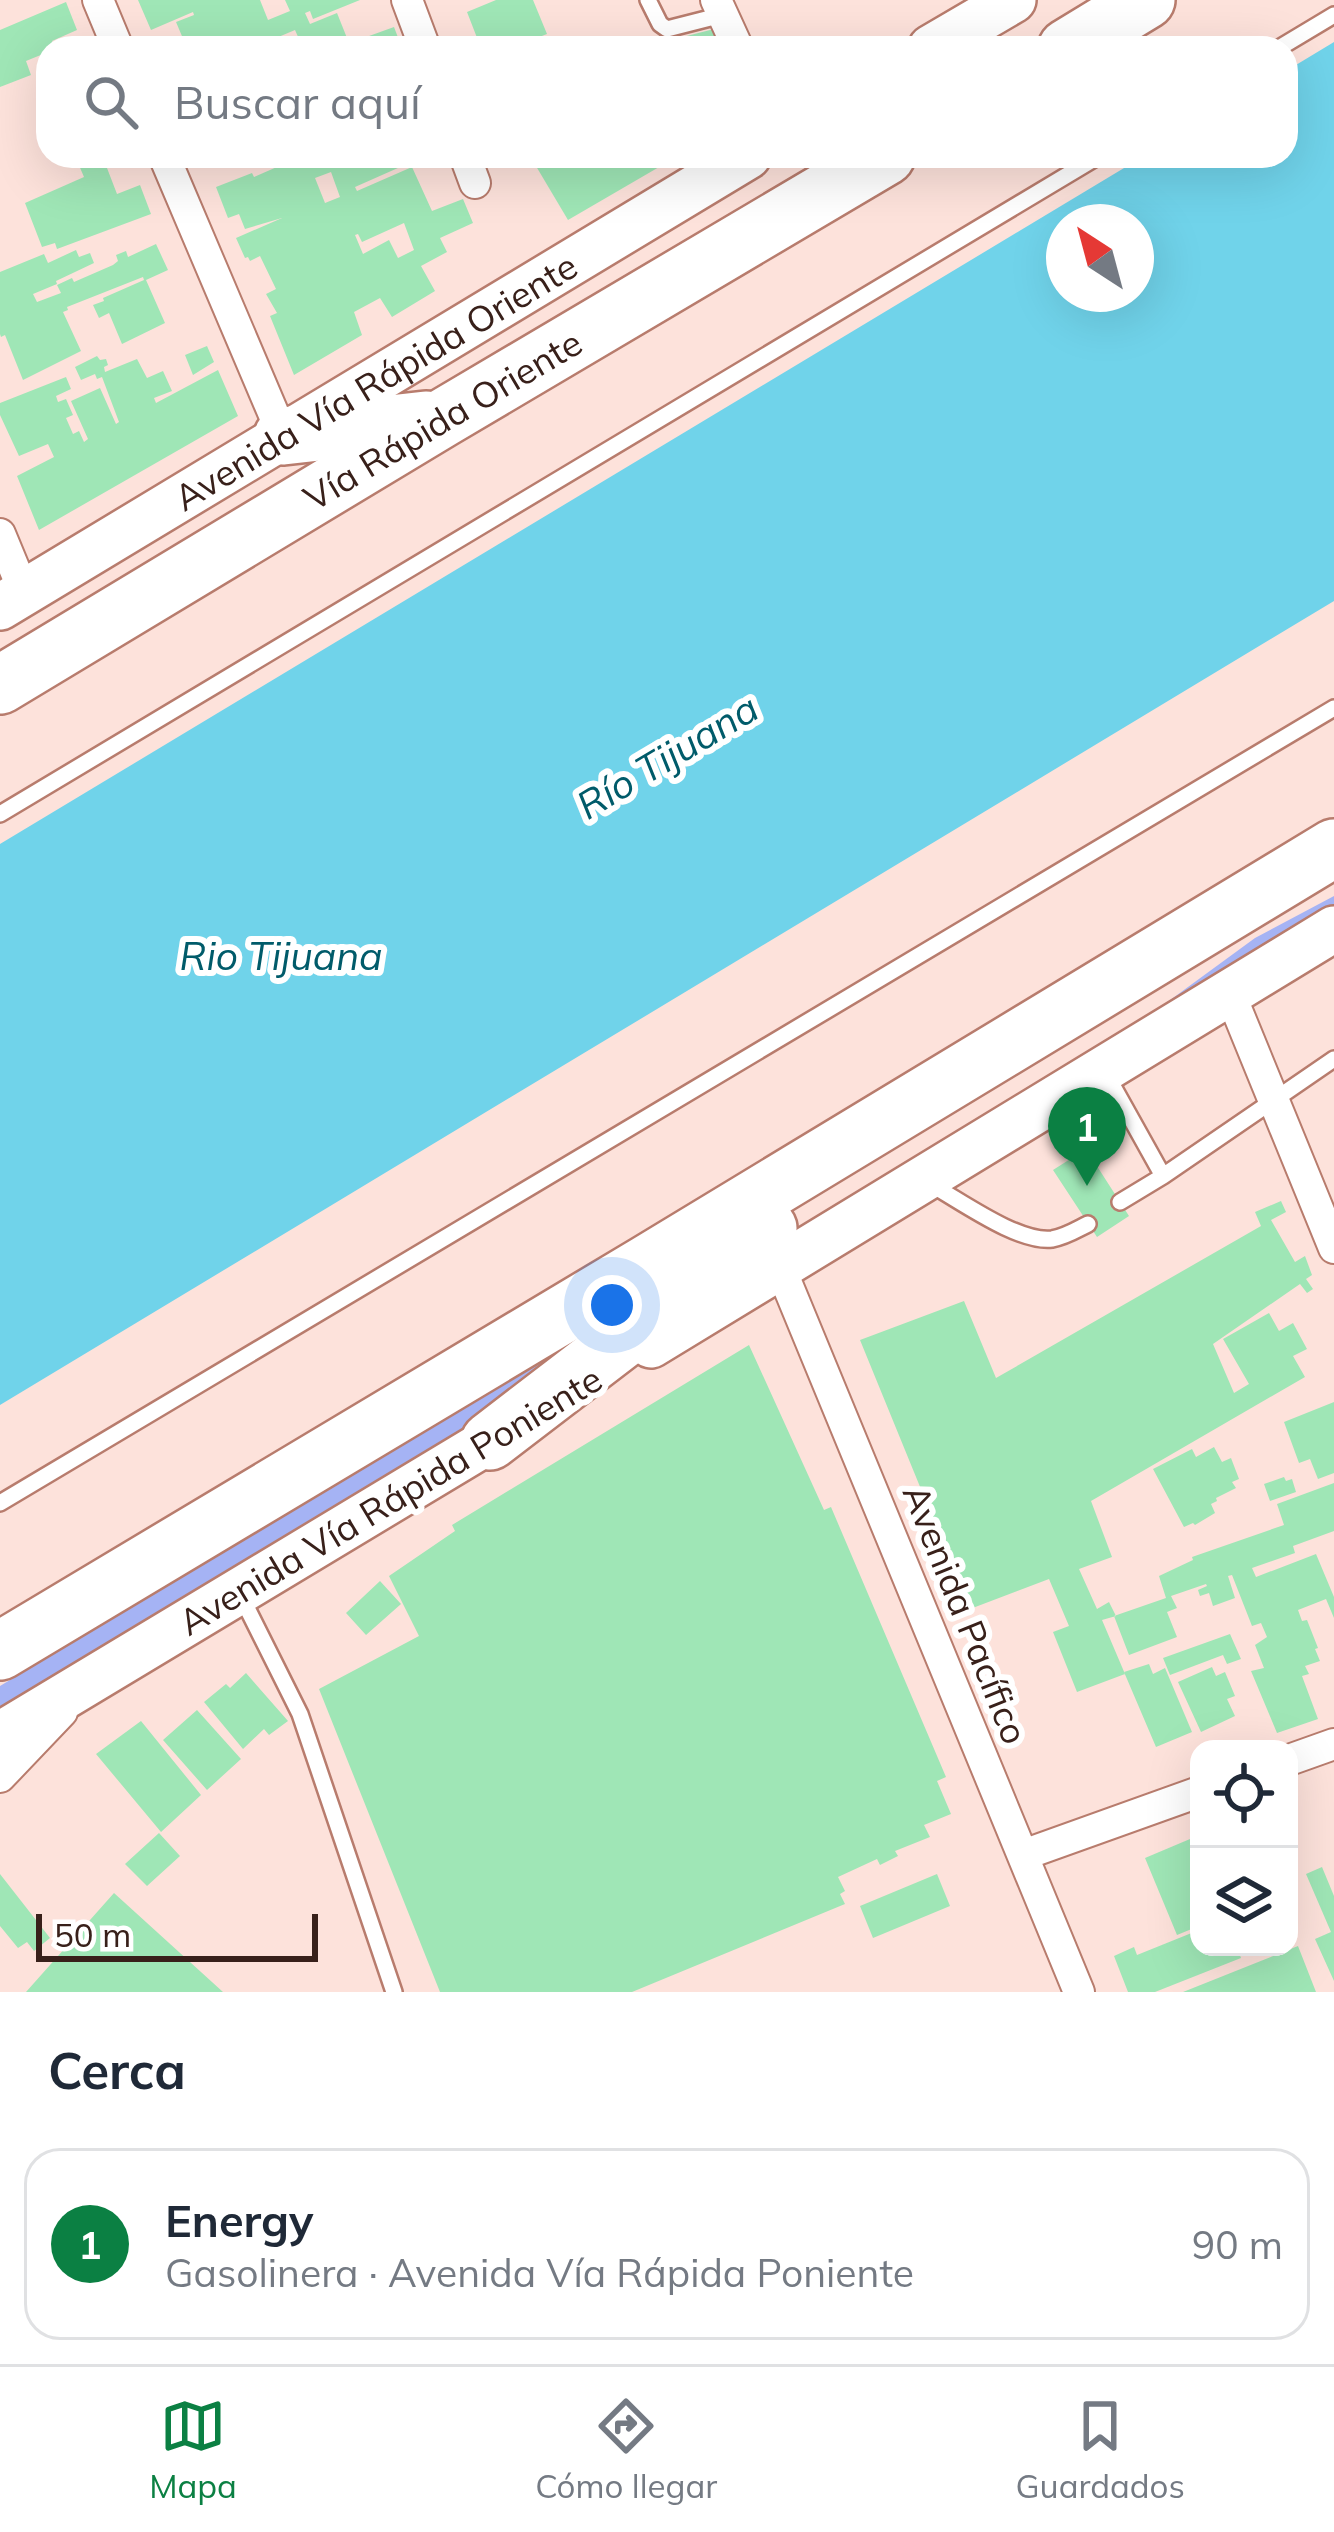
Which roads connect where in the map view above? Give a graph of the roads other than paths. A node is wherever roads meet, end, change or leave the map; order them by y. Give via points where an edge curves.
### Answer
1 (98, 0) edge
2 (407, 0) edge
3 (648, 0) edge
4 (1013, 0) edge
5 (1146, 0) edge
6 (719, 8) edge
7 (1334, 15) edge
8 (113, 36) edge
9 (420, 36) edge
10 (732, 36) edge
11 (952, 36) edge
12 (1086, 36) edge
13 (1298, 37) edge
14 (169, 168) edge
15 (728, 168) edge
16 (866, 168) edge
17 (1079, 168) edge
18 (442, 418) junction
19 (283, 436) junction
20 (0, 534) edge
21 (12, 600) edge
22 (0, 685) edge
23 (1334, 708) edge
24 (0, 814) edge
25 (1334, 848) edge
26 (1334, 866) edge
27 (1217, 918) junction
28 (1334, 929) edge
29 (1229, 991) junction
30 (1010, 1043) junction
31 (1334, 1059) edge
32 (1104, 1069) junction
33 (1274, 1099) junction
34 (1163, 1176) junction
35 (922, 1179) junction
36 (1120, 1202) dead end
37 (1088, 1223) dead end
38 (1334, 1248) edge
39 (780, 1267) junction
40 (490, 1441) junction
41 (0, 1503) edge
42 (238, 1592) junction
43 (0, 1651) edge
44 (95, 1677) junction
45 (0, 1735) edge
46 (1334, 1744) edge
47 (1298, 1757) edge
48 (0, 1777) edge
49 (1190, 1795) edge
50 (1023, 1856) junction
51 (394, 1992) edge
52 (1079, 1992) edge

1 - 8 street
2 - 9 street
3 - 6 lane via 667,29
4 - 11 main road
5 - 12 highway
6 - 10 street
7 - 13 lane
14 - 19 street
15 - 19 main road, Avenida Vía Rápida Oriente
16 - 18 highway, Vía Rápida Oriente
17 - 24 lane
18 - 19 highway
18 - 22 highway, Vía Rápida Oriente
19 - 21 main road, Avenida Vía Rápida Oriente
20 - 21 street
23 - 41 lane
25 - 27 highway, Avenida Vía Rápida Poniente
26 - 27 highway
27 - 30 highway, Avenida Vía Rápida Poniente
28 - 29 main road, Avenida Vía Rápida Poniente
29 - 32 main road, Avenida Vía Rápida Poniente
29 - 33 street
30 - 40 highway
30 - 43 highway, Avenida Vía Rápida Poniente
31 - 33 lane
32 - 34 lane
32 - 35 main road, Avenida Vía Rápida Poniente
33 - 34 lane
33 - 38 street
34 - 36 lane
35 - 37 lane via 1022,1235 1047,1240
35 - 39 main road, Avenida Vía Rápida Poniente
39 - 40 main road, Avenida Vía Rápida Poniente
39 - 50 street, Avenida Pacífico
40 - 42 main road, Avenida Vía Rápida Poniente
42 - 44 main road, Avenida Vía Rápida Poniente
42 - 51 lane via 300,1714
44 - 45 main road, Avenida Vía Rápida Poniente
44 - 48 street
46 - 47 street
49 - 50 street
50 - 52 street, Avenida Pacífico

